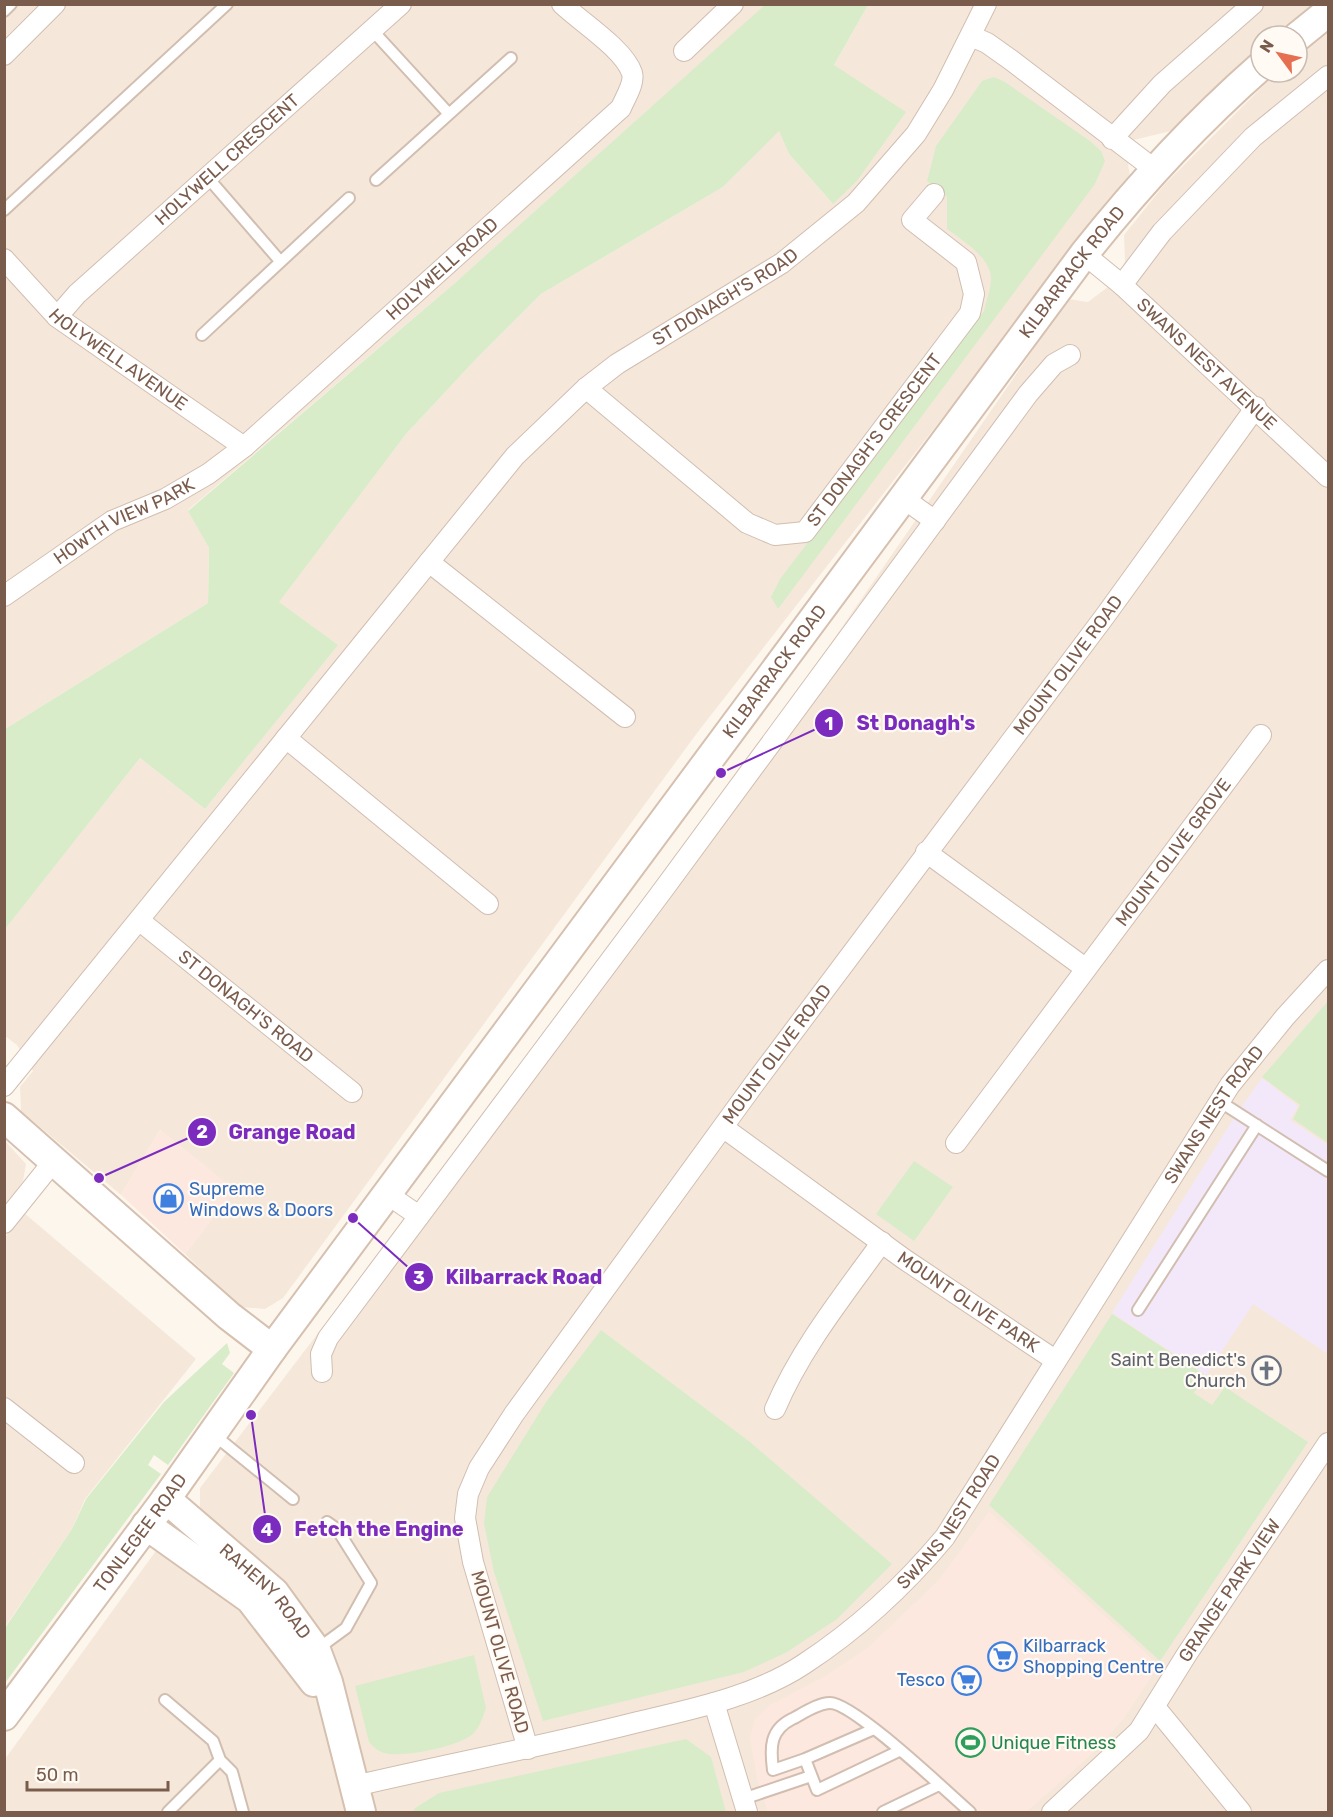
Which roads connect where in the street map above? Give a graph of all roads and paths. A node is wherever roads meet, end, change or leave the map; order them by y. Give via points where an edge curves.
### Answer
1 (11, 4) edge
2 (55, 4) edge
3 (227, 4) edge
4 (401, 4) edge
5 (562, 4) edge
6 (733, 4) edge
7 (986, 4) edge
8 (1253, 4) edge
9 (4, 11) edge
10 (1329, 12) edge
11 (1309, 28) edge
12 (372, 30) junction
13 (971, 36) junction
14 (684, 51) dead end
15 (4, 55) edge
16 (512, 57) dead end
17 (1329, 76) edge
18 (1249, 77) edge
19 (449, 114) junction
20 (1112, 139) junction
21 (1154, 169) junction
22 (209, 179) junction
23 (376, 180) dead end
24 (934, 194) dead end
25 (349, 198) dead end
26 (4, 210) edge
27 (1084, 254) junction
28 (4, 259) edge
29 (280, 261) junction
30 (1122, 285) junction
31 (57, 317) junction
32 (202, 335) dead end
33 (1070, 356) dead end
34 (586, 388) junction
35 (1256, 407) junction
36 (244, 447) junction
37 (1329, 477) edge
38 (903, 498) junction
39 (935, 521) junction
40 (429, 562) junction
41 (4, 596) edge
42 (625, 717) dead end
43 (1261, 735) dead end
44 (286, 738) junction
45 (926, 852) junction
46 (488, 904) dead end
47 (140, 921) junction
48 (1084, 968) junction
49 (1329, 970) edge
50 (4, 1086) edge
51 (352, 1092) dead end
52 (1219, 1101) junction
53 (4, 1117) edge
54 (1257, 1125) junction
55 (724, 1128) junction
56 (956, 1143) dead end
57 (53, 1162) junction
58 (1329, 1171) edge
59 (387, 1194) junction
60 (419, 1216) junction
61 (4, 1223) edge
62 (882, 1242) junction
63 (1138, 1310) dead end
64 (272, 1349) junction
65 (1055, 1360) junction
66 (322, 1372) dead end
67 (4, 1408) edge
68 (775, 1409) dead end
69 (212, 1434) junction
70 (1329, 1443) edge
71 (74, 1463) dead end
72 (293, 1498) dead end
73 (166, 1499) junction
74 (327, 1522) dead end
75 (146, 1525) junction
76 (316, 1650) junction
77 (165, 1700) dead end
78 (714, 1703) junction
79 (332, 1705) junction
80 (1155, 1707) junction
81 (4, 1716) edge
82 (874, 1729) junction
83 (528, 1749) junction
84 (899, 1751) junction
85 (805, 1759) junction
86 (220, 1760) junction
87 (811, 1776) junction
88 (939, 1785) junction
89 (358, 1799) edge
90 (745, 1806) edge
91 (168, 1812) edge
92 (243, 1812) edge
93 (883, 1812) edge
94 (970, 1812) edge
95 (1052, 1812) edge
96 (1241, 1812) edge

1 - 9 lane
2 - 15 street
3 - 26 lane
4 - 12 street, HOLYWELL CRESCENT
5 - 36 street, HOLYWELL ROAD via 619,54 632,73 621,108
6 - 14 street
7 - 13 street, ST DONAGH'S ROAD
8 - 20 street via 1162,84
10 - 11 main road
12 - 19 lane
12 - 22 street, HOLYWELL CRESCENT
13 - 20 street via 1011,60
13 - 34 street, ST DONAGH'S ROAD via 916,134 856,203 782,263 618,364
16 - 19 lane
17 - 30 street via 1253,137 1162,232
18 - 21 main road, KILBARRACK ROAD
19 - 23 lane
20 - 21 street
21 - 27 main road, KILBARRACK ROAD
22 - 29 lane
22 - 31 street, HOLYWELL CRESCENT via 77,294
24 - 34 street, ST DONAGH'S CRESCENT via 912,220 966,262 974,294 970,313 805,532 775,536 747,523
25 - 29 lane
27 - 30 street, SWANS NEST AVENUE
27 - 38 main road, KILBARRACK ROAD
28 - 31 street, HOLYWELL AVENUE
29 - 32 lane
30 - 35 street, SWANS NEST AVENUE
31 - 36 street, HOLYWELL AVENUE
33 - 39 street via 1054,364 1028,394
34 - 40 street, ST DONAGH'S ROAD via 515,456
35 - 37 street, SWANS NEST AVENUE
35 - 45 street, MOUNT OLIVE ROAD via 1105,616
36 - 41 street, HOWTH VIEW PARK via 165,499 112,521
38 - 39 street
38 - 59 main road, KILBARRACK ROAD
39 - 60 street
40 - 42 street
40 - 44 street, ST DONAGH'S ROAD
43 - 48 street, MOUNT OLIVE GROVE
44 - 46 street
44 - 47 street, ST DONAGH'S ROAD
45 - 48 street
45 - 55 street, MOUNT OLIVE ROAD
47 - 50 street, ST DONAGH'S ROAD
47 - 51 street, ST DONAGH'S ROAD
48 - 56 street, MOUNT OLIVE GROVE
49 - 52 street, SWANS NEST ROAD via 1285,1017
52 - 54 lane
52 - 65 street, SWANS NEST ROAD
53 - 57 main road
54 - 58 lane
54 - 63 lane
55 - 62 street, MOUNT OLIVE PARK
55 - 83 street, MOUNT OLIVE ROAD via 514,1414 479,1468 468,1494 465,1518 473,1562
57 - 61 street
57 - 64 main road
59 - 60 street
59 - 64 main road, KILBARRACK ROAD
60 - 66 street via 328,1338 321,1354
62 - 65 street, MOUNT OLIVE PARK
62 - 68 street, MOUNT OLIVE PARK via 812,1339
64 - 69 main road, TONLEGEE ROAD
65 - 78 street, SWANS NEST ROAD via 945,1537 921,1566 803,1665
67 - 71 street
69 - 72 lane
69 - 73 main road, TONLEGEE ROAD
70 - 80 street, GRANGE PARK VIEW
73 - 75 main road, TONLEGEE ROAD
73 - 76 main road, RAHENY ROAD via 274,1592
74 - 76 lane via 337,1529 371,1583 346,1628
75 - 79 main road, RAHENY ROAD via 250,1599
75 - 81 main road, TONLEGEE ROAD
76 - 79 main road, RAHENY ROAD
77 - 86 lane via 213,1742
78 - 83 street, SWANS NEST ROAD
78 - 90 street
79 - 89 main road, RAHENY ROAD
80 - 95 street, GRANGE PARK VIEW via 1123,1748
80 - 96 street
82 - 84 lane
82 - 85 lane
82 - 85 lane via 839,1704 827,1702 780,1725 774,1735 773,1770
83 - 89 street, SWANS NEST ROAD
84 - 87 lane via 817,1791
84 - 88 lane
85 - 87 lane
86 - 91 lane
86 - 92 lane via 232,1772
87 - 90 lane
88 - 93 lane
88 - 94 lane

